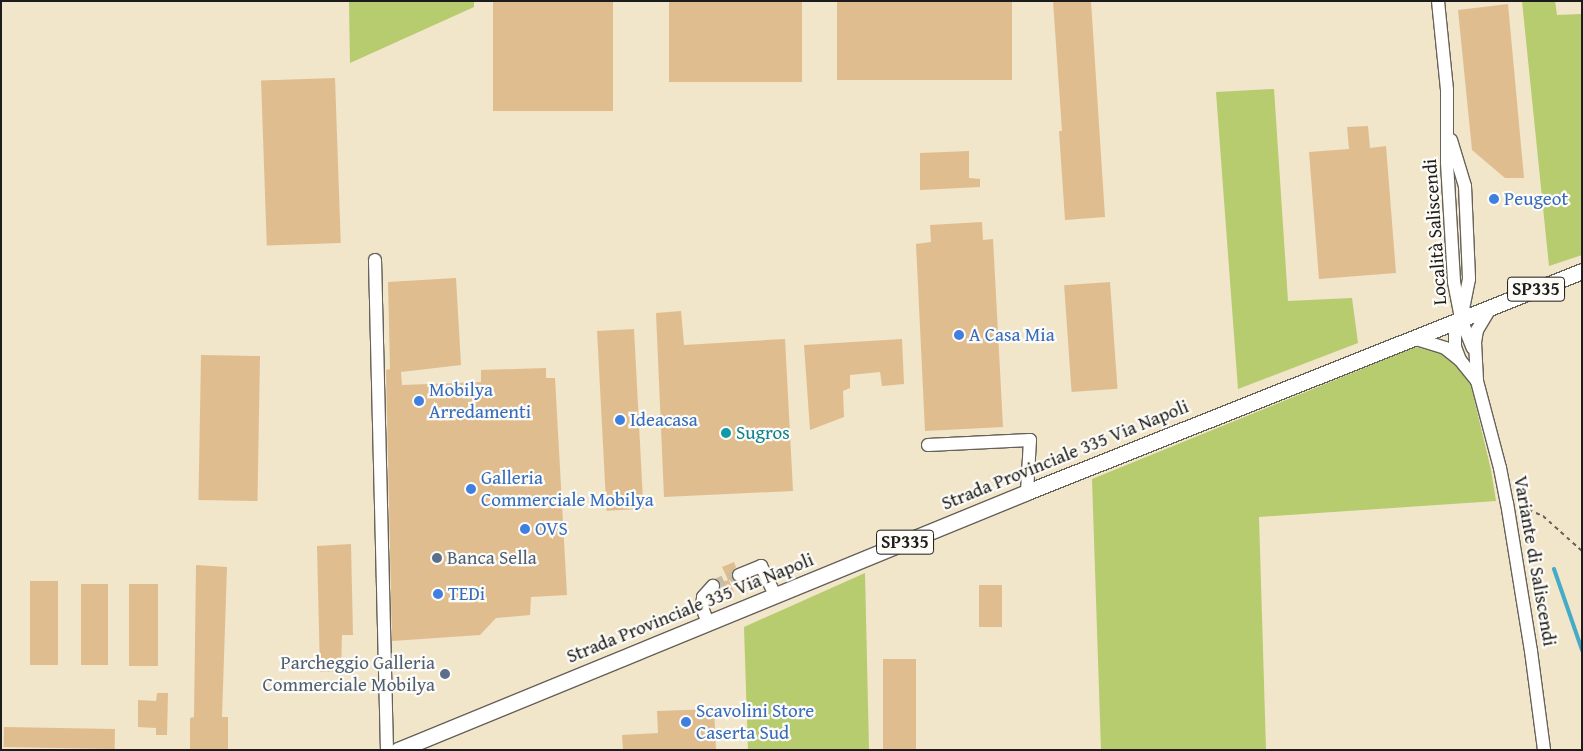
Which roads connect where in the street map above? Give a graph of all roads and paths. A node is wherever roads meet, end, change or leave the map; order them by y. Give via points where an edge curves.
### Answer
1 (1438, 1) edge
2 (375, 260) dead end
3 (1582, 271) edge
4 (1491, 307) junction
5 (1461, 319) junction
6 (1413, 338) junction
7 (1475, 353) junction
8 (1460, 360) junction
9 (1477, 381) junction
10 (928, 445) dead end
11 (1027, 492) junction
12 (1506, 503) junction
13 (1582, 550) edge
14 (739, 575) tunnel mouth
15 (713, 586) tunnel mouth
16 (775, 595) junction
17 (708, 623) junction
18 (387, 750) edge
19 (398, 750) edge
20 (1544, 750) edge

1 - 5 street, Località Saliscendi via 1448,130 1465,186 1469,279
2 - 18 street
3 - 4 main road, Strada Provinciale 335 Via Napoli / SP335
4 - 5 main road, Strada Provinciale 335 Via Napoli / SP335
4 - 7 street via 1478,330
5 - 6 main road, Strada Provinciale 335 Via Napoli / SP335
5 - 7 street
5 - 8 street, Località Saliscendi via 1455,340
6 - 8 street via 1445,348
6 - 11 main road, Strada Provinciale 335 Via Napoli / SP335
7 - 9 street
8 - 9 street
9 - 12 street, Variante di Saliscendi
10 - 11 street via 1030,440
11 - 16 main road, Strada Provinciale 335 Via Napoli / SP335
12 - 13 path via 1543,516
12 - 20 street, Variante di Saliscendi via 1532,651
14 - 16 street via 760,566
15 - 17 street via 703,597 702,607
16 - 17 main road, Strada Provinciale 335 Via Napoli / SP335
17 - 19 main road, Strada Provinciale 335 Via Napoli / SP335

